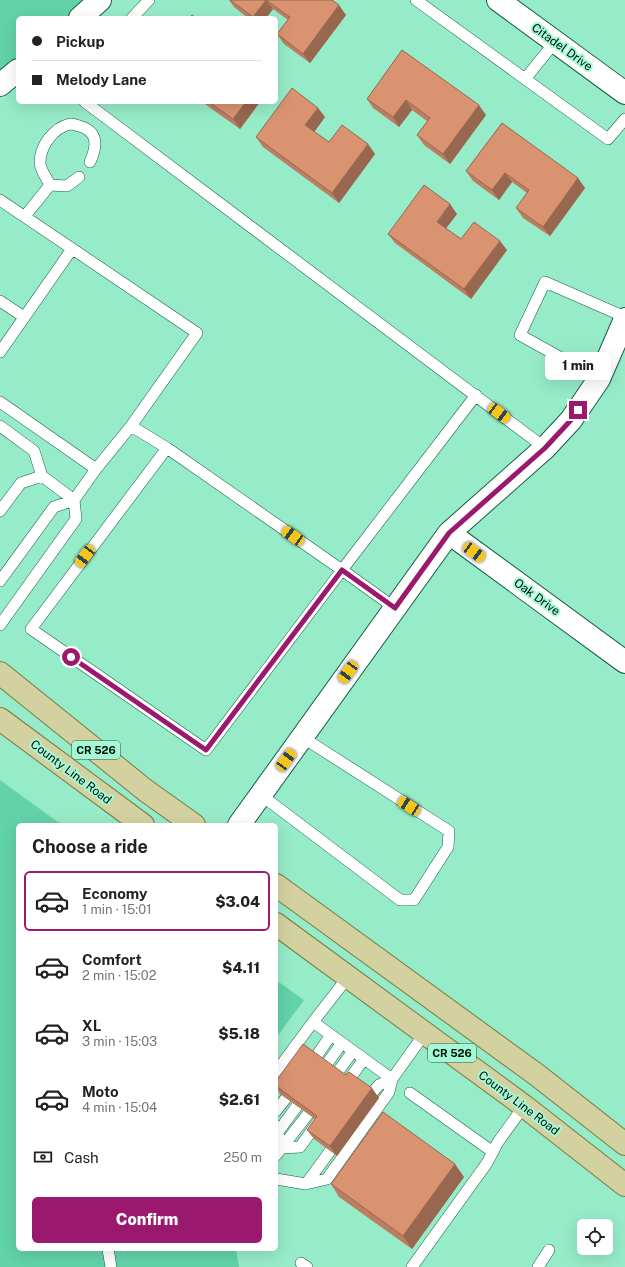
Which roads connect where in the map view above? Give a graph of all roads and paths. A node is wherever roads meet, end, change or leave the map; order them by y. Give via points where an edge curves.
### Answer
1 (100, 0) edge
2 (149, 0) edge
3 (416, 0) edge
4 (498, 0) edge
5 (82, 16) edge
6 (134, 16) edge
7 (555, 42) junction
8 (16, 72) edge
9 (525, 79) junction
10 (0, 85) edge
11 (625, 93) edge
12 (88, 104) edge
13 (625, 119) edge
14 (90, 162) dead end
15 (79, 177) dead end
16 (50, 185) junction
17 (0, 200) edge
18 (24, 216) junction
19 (72, 249) junction
20 (0, 301) edge
21 (24, 318) junction
22 (625, 318) edge
23 (0, 352) edge
24 (599, 379) junction
25 (476, 395) junction
26 (0, 402) edge
27 (0, 426) edge
28 (131, 426) junction
29 (167, 448) junction
30 (545, 448) junction
31 (96, 469) junction
32 (42, 476) junction
33 (74, 500) junction
34 (0, 511) edge
35 (449, 533) junction
36 (342, 570) junction
37 (0, 581) edge
38 (395, 608) junction
39 (0, 625) edge
40 (625, 662) edge
41 (0, 674) edge
42 (0, 720) edge
43 (302, 737) junction
44 (261, 795) junction
45 (140, 823) edge
46 (191, 823) edge
47 (240, 823) edge
48 (278, 885) edge
49 (278, 925) edge
50 (348, 977) junction
51 (312, 1022) junction
52 (425, 1033) junction
53 (331, 1035) junction
54 (342, 1043) junction
55 (353, 1051) junction
56 (315, 1058) edge
57 (364, 1059) junction
58 (326, 1065) edge
59 (278, 1069) edge
60 (337, 1073) edge
61 (392, 1079) junction
62 (348, 1081) edge
63 (372, 1093) edge
64 (410, 1093) dead end
65 (286, 1098) edge
66 (296, 1106) edge
67 (524, 1106) junction
68 (278, 1108) edge
69 (308, 1114) edge
70 (318, 1121) edge
71 (278, 1128) edge
72 (278, 1140) edge
73 (625, 1144) edge
74 (330, 1151) edge
75 (279, 1152) edge
76 (493, 1152) junction
77 (278, 1179) edge
78 (306, 1184) junction
79 (625, 1185) edge
80 (549, 1250) dead end
81 (108, 1251) edge
82 (111, 1267) edge
83 (412, 1267) edge
84 (538, 1267) edge

1 - 5 street
2 - 6 lane
3 - 9 lane
4 - 7 street, Citadel Drive
7 - 9 lane
7 - 11 street, Citadel Drive
8 - 10 street
9 - 13 lane via 608,139
12 - 25 lane
14 - 16 lane via 96,150 94,137 85,128 71,124 55,131 43,145 40,164
15 - 16 lane via 67,186
16 - 18 lane
17 - 18 lane
18 - 19 lane
19 - 21 lane
19 - 28 lane via 197,333
20 - 21 lane
21 - 23 lane
22 - 24 street
22 - 24 lane via 545,282 520,335
24 - 30 street via 571,420
25 - 30 lane
25 - 36 lane
26 - 31 lane
27 - 32 lane via 34,450
28 - 29 lane
28 - 31 lane
29 - 36 lane
29 - 36 lane via 31,629 206,750
30 - 35 street
31 - 33 lane
32 - 33 lane
32 - 34 lane via 21,483
33 - 37 lane via 54,508
33 - 39 lane via 76,518
35 - 38 street
35 - 40 street, Oak Drive
36 - 38 lane
38 - 43 street
41 - 46 main road, CR 526 via 145,790
42 - 45 main road, County Line Road / CR 526
43 - 44 street
43 - 44 lane via 449,832 448,847 414,900 400,900
44 - 47 street
48 - 73 main road, CR 526 via 537,1075
49 - 50 main road, County Line Road / CR 526
50 - 51 lane
50 - 52 main road, County Line Road / CR 526
51 - 53 lane
51 - 59 lane
52 - 61 lane
52 - 67 main road, County Line Road / CR 526
53 - 54 lane
53 - 56 lane
54 - 55 lane
54 - 58 lane
55 - 57 lane
55 - 60 lane
57 - 61 lane
57 - 62 lane
61 - 63 lane via 379,1085
61 - 78 lane via 389,1092 327,1179
64 - 76 lane
65 - 68 lane
66 - 71 lane
67 - 76 lane
67 - 79 main road, County Line Road / CR 526
69 - 75 lane
70 - 75 lane via 300,1147
72 - 75 lane
74 - 78 lane
76 - 83 lane
77 - 78 lane
80 - 84 lane
81 - 82 lane

